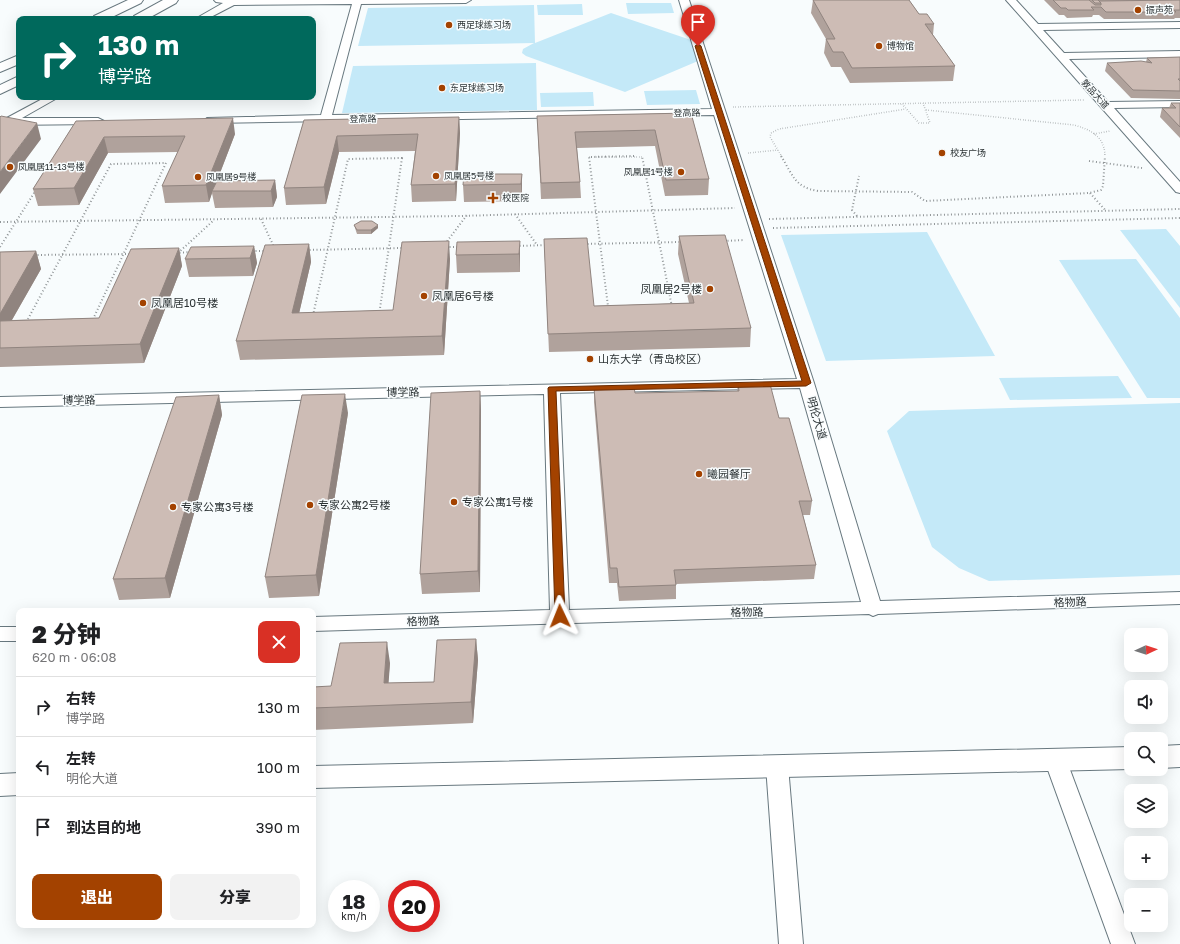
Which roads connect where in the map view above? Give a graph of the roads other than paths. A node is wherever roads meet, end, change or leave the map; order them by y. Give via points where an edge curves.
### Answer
1 (137, 0) edge
2 (172, 0) edge
3 (220, 0) edge
4 (466, 0) edge
5 (684, 0) edge
6 (1011, 0) edge
7 (232, 2) junction
8 (356, 2) junction
9 (104, 16) edge
10 (143, 16) edge
11 (206, 16) edge
12 (1180, 25) edge
13 (1036, 27) junction
14 (1180, 54) edge
15 (1064, 59) junction
16 (16, 60) edge
17 (1180, 60) edge
18 (0, 68) edge
19 (16, 82) edge
20 (0, 90) edge
21 (48, 100) edge
22 (1103, 102) junction
23 (1180, 104) edge
24 (718, 110) junction
25 (325, 119) junction
26 (199, 120) edge
27 (113, 121) edge
28 (3, 124) edge
29 (1180, 189) edge
30 (806, 383) junction
31 (552, 388) junction
32 (0, 402) edge
33 (1180, 598) edge
34 (874, 609) junction
35 (560, 616) junction
36 (316, 624) edge
37 (0, 634) edge
38 (16, 634) edge
39 (1180, 756) edge
40 (1168, 757) edge
41 (1124, 758) edge
42 (1056, 759) junction
43 (777, 766) junction
44 (316, 777) edge
45 (16, 784) edge
46 (0, 785) edge
47 (791, 944) edge
48 (1123, 944) edge

1 - 9 main road
2 - 10 main road
3 - 7 street
4 - 8 street
5 - 24 street, 明伦大道
6 - 13 street, 敦品大道
7 - 8 street
7 - 11 street
8 - 25 street
12 - 13 street
13 - 15 street, 敦品大道
14 - 15 street
15 - 17 street
15 - 22 street, 敦品大道
16 - 18 main road
19 - 20 main road
21 - 28 street
22 - 23 street
22 - 29 street, 敦品大道
24 - 25 street, 登高路
24 - 30 street, 明伦大道
25 - 26 street, 登高路
27 - 28 street
30 - 31 street, 博学路
30 - 34 street, 明伦大道
31 - 32 street, 博学路
31 - 35 street
33 - 34 street, 格物路
34 - 35 street, 格物路
35 - 36 street, 格物路
37 - 38 street
39 - 40 main road
41 - 42 main road
42 - 43 main road
42 - 48 street
43 - 44 main road
43 - 47 street
45 - 46 main road

